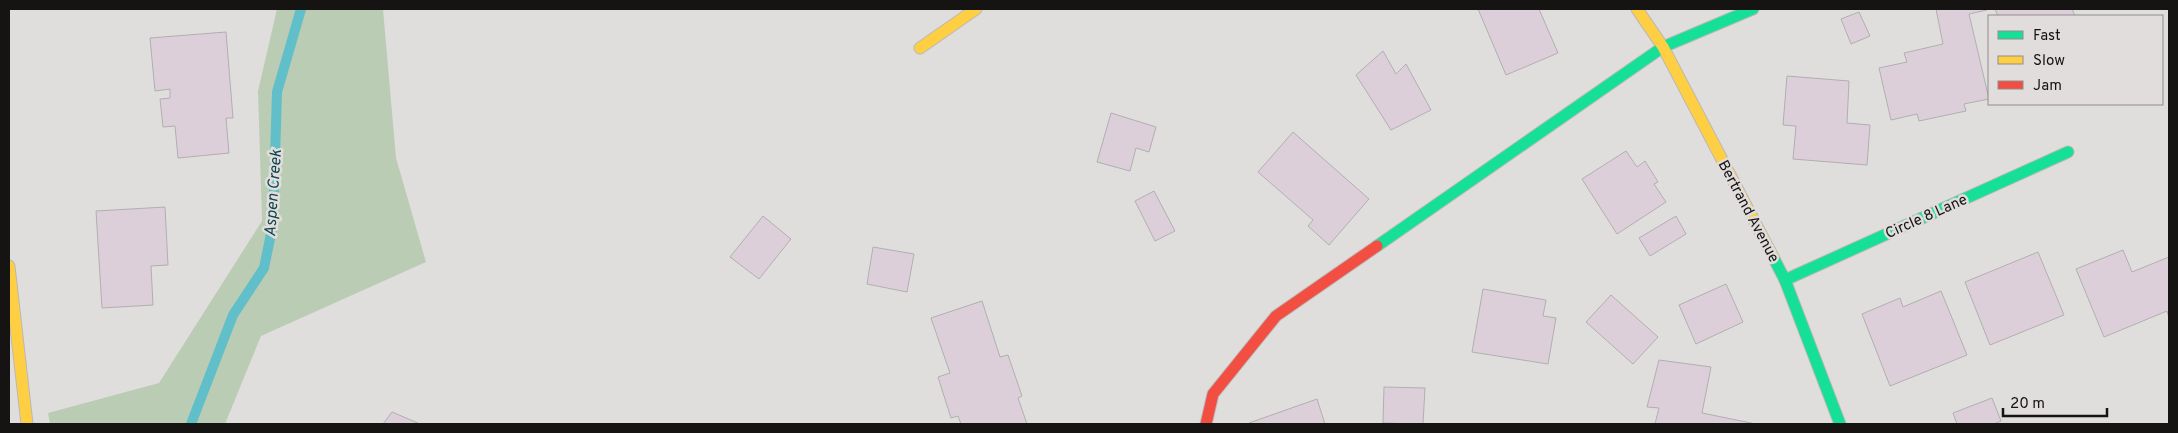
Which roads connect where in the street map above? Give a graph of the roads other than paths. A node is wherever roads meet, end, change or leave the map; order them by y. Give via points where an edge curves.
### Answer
1 (976, 9) edge
2 (1637, 9) edge
3 (1753, 9) edge
4 (1663, 47) junction
5 (920, 48) dead end
6 (2068, 152) dead end
7 (9, 266) edge
8 (1785, 280) junction
9 (27, 424) edge
10 (1206, 424) edge
11 (1840, 424) edge

1 - 5 street
2 - 4 street, Bertrand Avenue
3 - 4 street
4 - 8 street, Bertrand Avenue
4 - 10 street via 1276,316 1213,394
6 - 8 street, Circle 8 Lane
7 - 9 street
8 - 11 street, Bertrand Avenue

